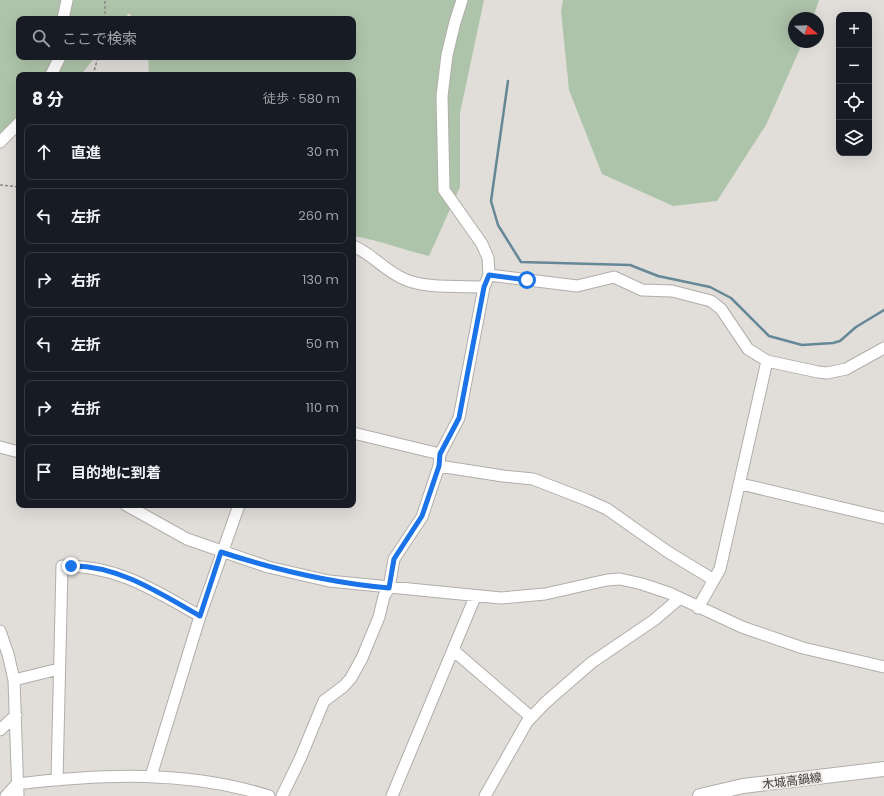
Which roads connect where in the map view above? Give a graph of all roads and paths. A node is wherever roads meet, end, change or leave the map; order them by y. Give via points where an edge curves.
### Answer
1 (68, 0) edge
2 (105, 0) edge
3 (462, 0) edge
4 (63, 16) edge
5 (104, 16) edge
6 (58, 60) edge
7 (97, 60) edge
8 (52, 72) edge
9 (94, 72) edge
10 (16, 126) edge
11 (0, 142) edge
12 (0, 185) edge
13 (16, 187) edge
14 (356, 248) edge
15 (489, 275) junction
16 (484, 287) junction
17 (884, 348) edge
18 (767, 361) junction
19 (356, 434) edge
20 (0, 447) edge
21 (16, 451) edge
22 (440, 454) junction
23 (439, 466) junction
24 (741, 484) junction
25 (131, 508) edge
26 (237, 508) edge
27 (884, 518) edge
28 (221, 552) junction
29 (714, 580) junction
30 (389, 588) junction
31 (475, 596) junction
32 (680, 598) junction
33 (698, 608) junction
34 (200, 616) junction
35 (0, 631) edge
36 (453, 650) junction
37 (884, 667) edge
38 (59, 669) junction
39 (14, 680) junction
40 (16, 715) junction
41 (531, 718) junction
42 (0, 730) edge
43 (884, 769) edge
44 (151, 776) junction
45 (57, 780) junction
46 (17, 784) junction
47 (6, 796) edge
48 (18, 796) edge
49 (269, 796) edge
50 (282, 796) edge
51 (392, 796) edge
52 (485, 796) edge
53 (700, 796) edge

1 - 4 street
2 - 5 path
3 - 15 street via 447,55 442,96 444,190 482,244 488,258
6 - 8 street
7 - 9 path
10 - 11 street
12 - 13 path
14 - 16 street via 408,281 432,285
15 - 16 street
15 - 18 street via 577,286 614,277 642,290 672,291 711,300 721,308 748,349
16 - 22 street via 459,418
17 - 18 street via 855,365 836,372 818,372
18 - 24 street
19 - 22 street
20 - 21 street
22 - 23 street
23 - 29 street via 533,479 587,500 607,509 668,552
23 - 30 street via 422,516 394,559
24 - 27 street
24 - 29 street via 720,568
25 - 28 street via 168,530
26 - 28 street
28 - 30 street via 268,567 329,581
28 - 34 street
29 - 33 street
30 - 31 street
30 - 50 street via 362,658 344,686 324,701
31 - 32 street via 530,596 620,579
31 - 36 street
32 - 33 street
32 - 41 street via 654,620 592,663
33 - 37 street via 742,628 804,648
34 - 38 street via 142,583 110,571 62,566
34 - 44 street
35 - 39 street
36 - 41 street
36 - 51 street
38 - 39 street
38 - 45 street
39 - 40 street
40 - 42 street
40 - 46 street
41 - 52 street
43 - 53 main road, 木城高鍋線 via 743,786
44 - 45 street
44 - 49 street via 227,785
45 - 46 street
46 - 47 street
46 - 48 street

